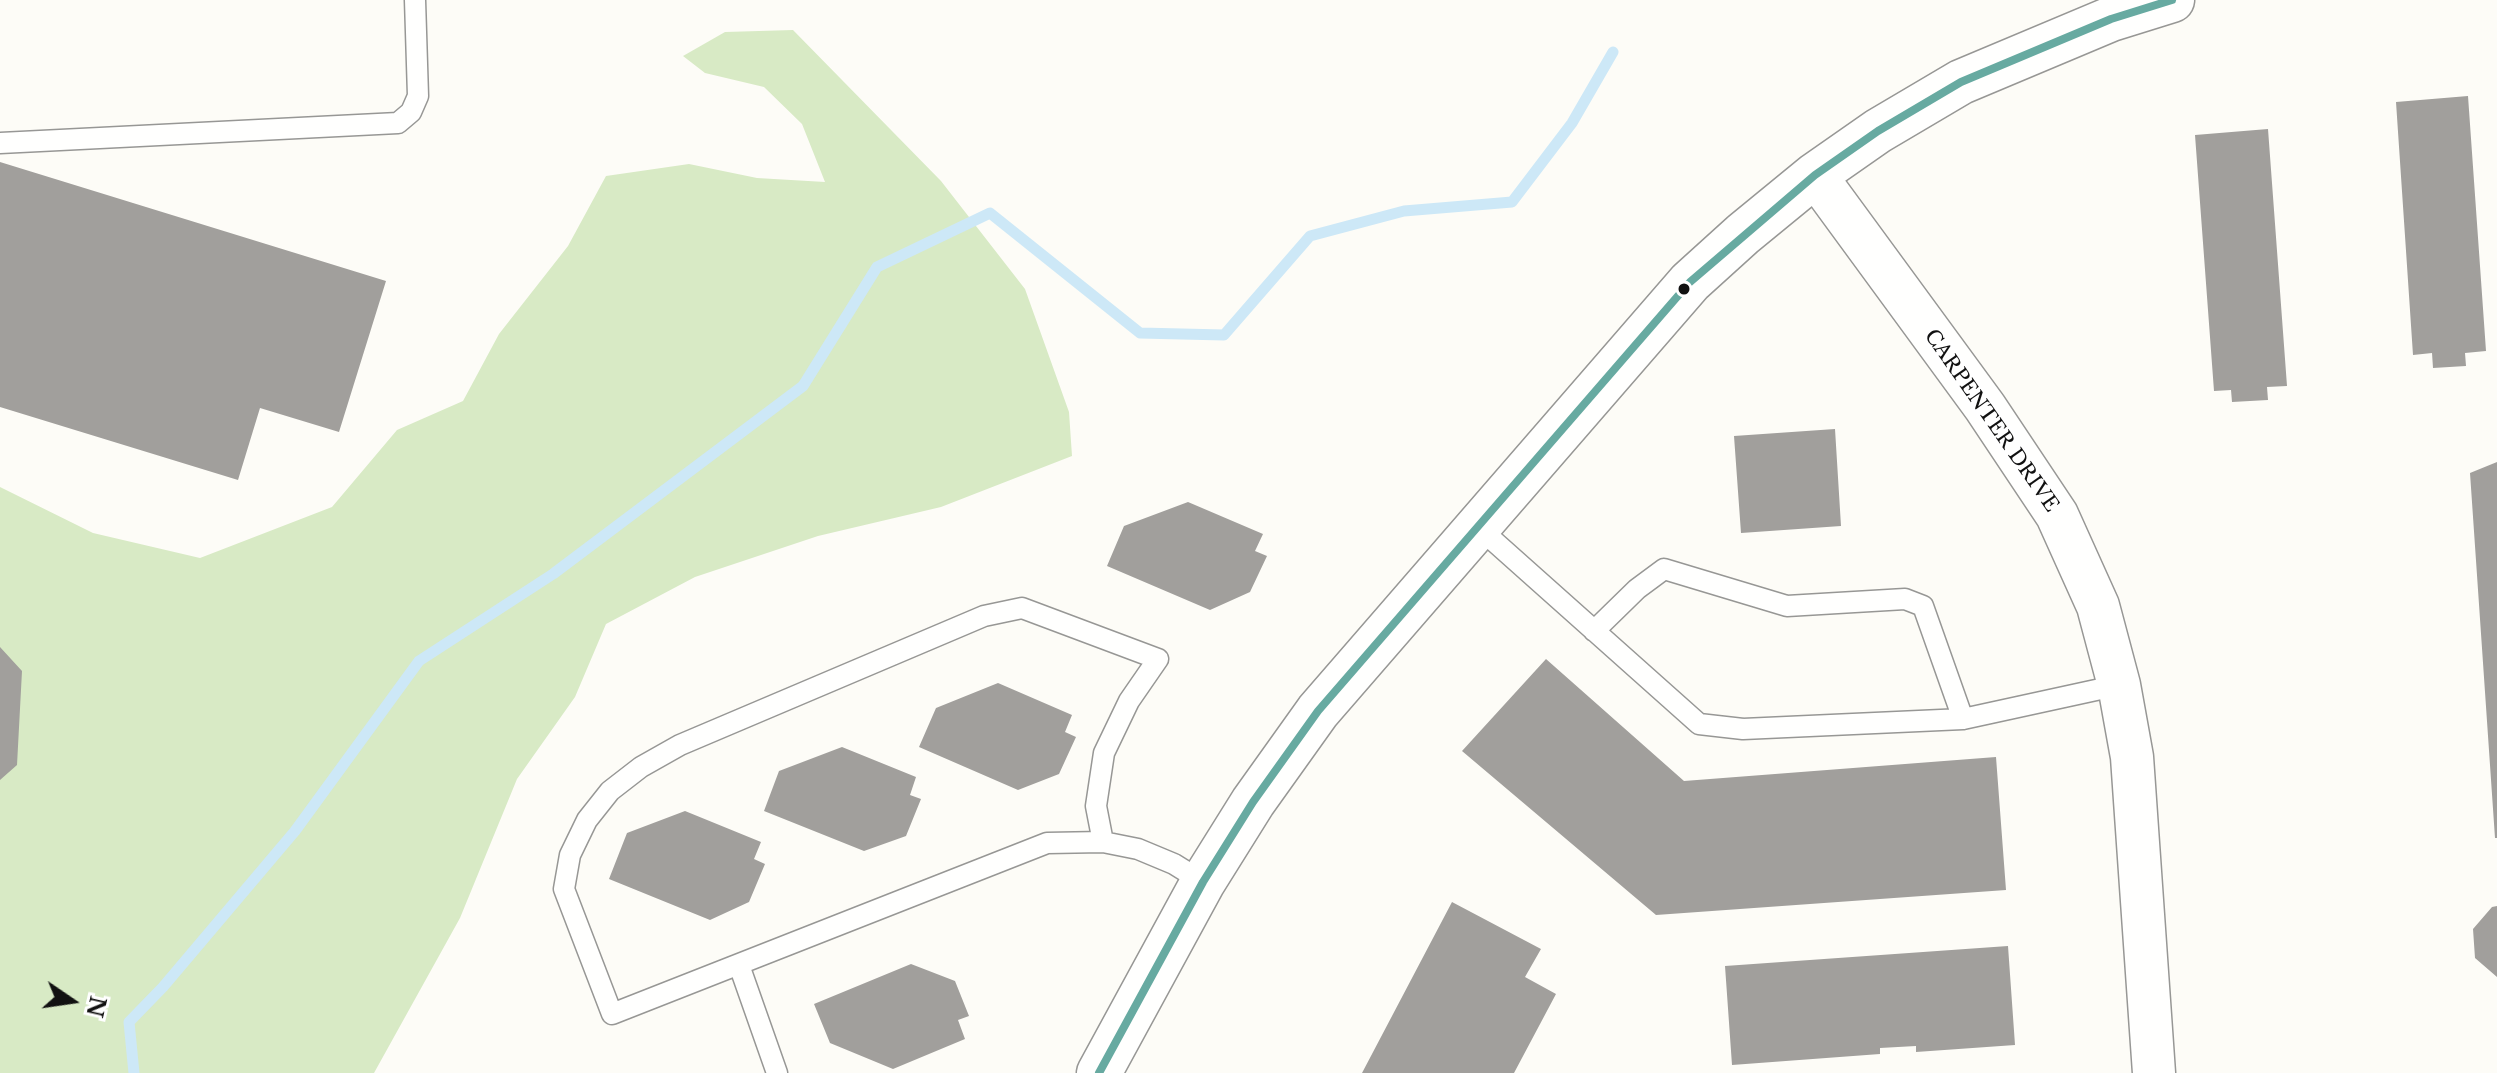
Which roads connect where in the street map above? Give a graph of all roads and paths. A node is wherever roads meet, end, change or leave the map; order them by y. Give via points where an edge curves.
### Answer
1 (415, 0) edge
2 (2172, 0) edge
3 (0, 143) edge
4 (1815, 175) junction
5 (1478, 527) junction
6 (1594, 631) junction
7 (2119, 685) junction
8 (1963, 719) junction
9 (1103, 842) junction
10 (1203, 882) junction
11 (739, 965) junction
12 (777, 1073) edge
13 (1099, 1073) edge
14 (2154, 1073) edge

1 - 3 lane via 418,96 398,123
2 - 4 street via 2111,19 1961,82
4 - 5 street via 1690,282
4 - 7 street, CARPENTER DRIVE via 2057,515 2098,606
5 - 6 lane
5 - 10 street via 1318,711
6 - 8 lane via 1699,724 1743,729
6 - 8 lane via 1664,569 1787,606 1905,599 1923,606
7 - 8 lane
7 - 14 street, CARPENTER DRIVE via 2132,757
9 - 10 lane via 1138,849
9 - 11 lane via 1047,843
9 - 11 lane via 1096,806 1104,753 1129,701 1158,659 1022,608 984,616 680,745 610,791 587,820 570,855 564,889 612,1014
10 - 13 street
11 - 12 lane

